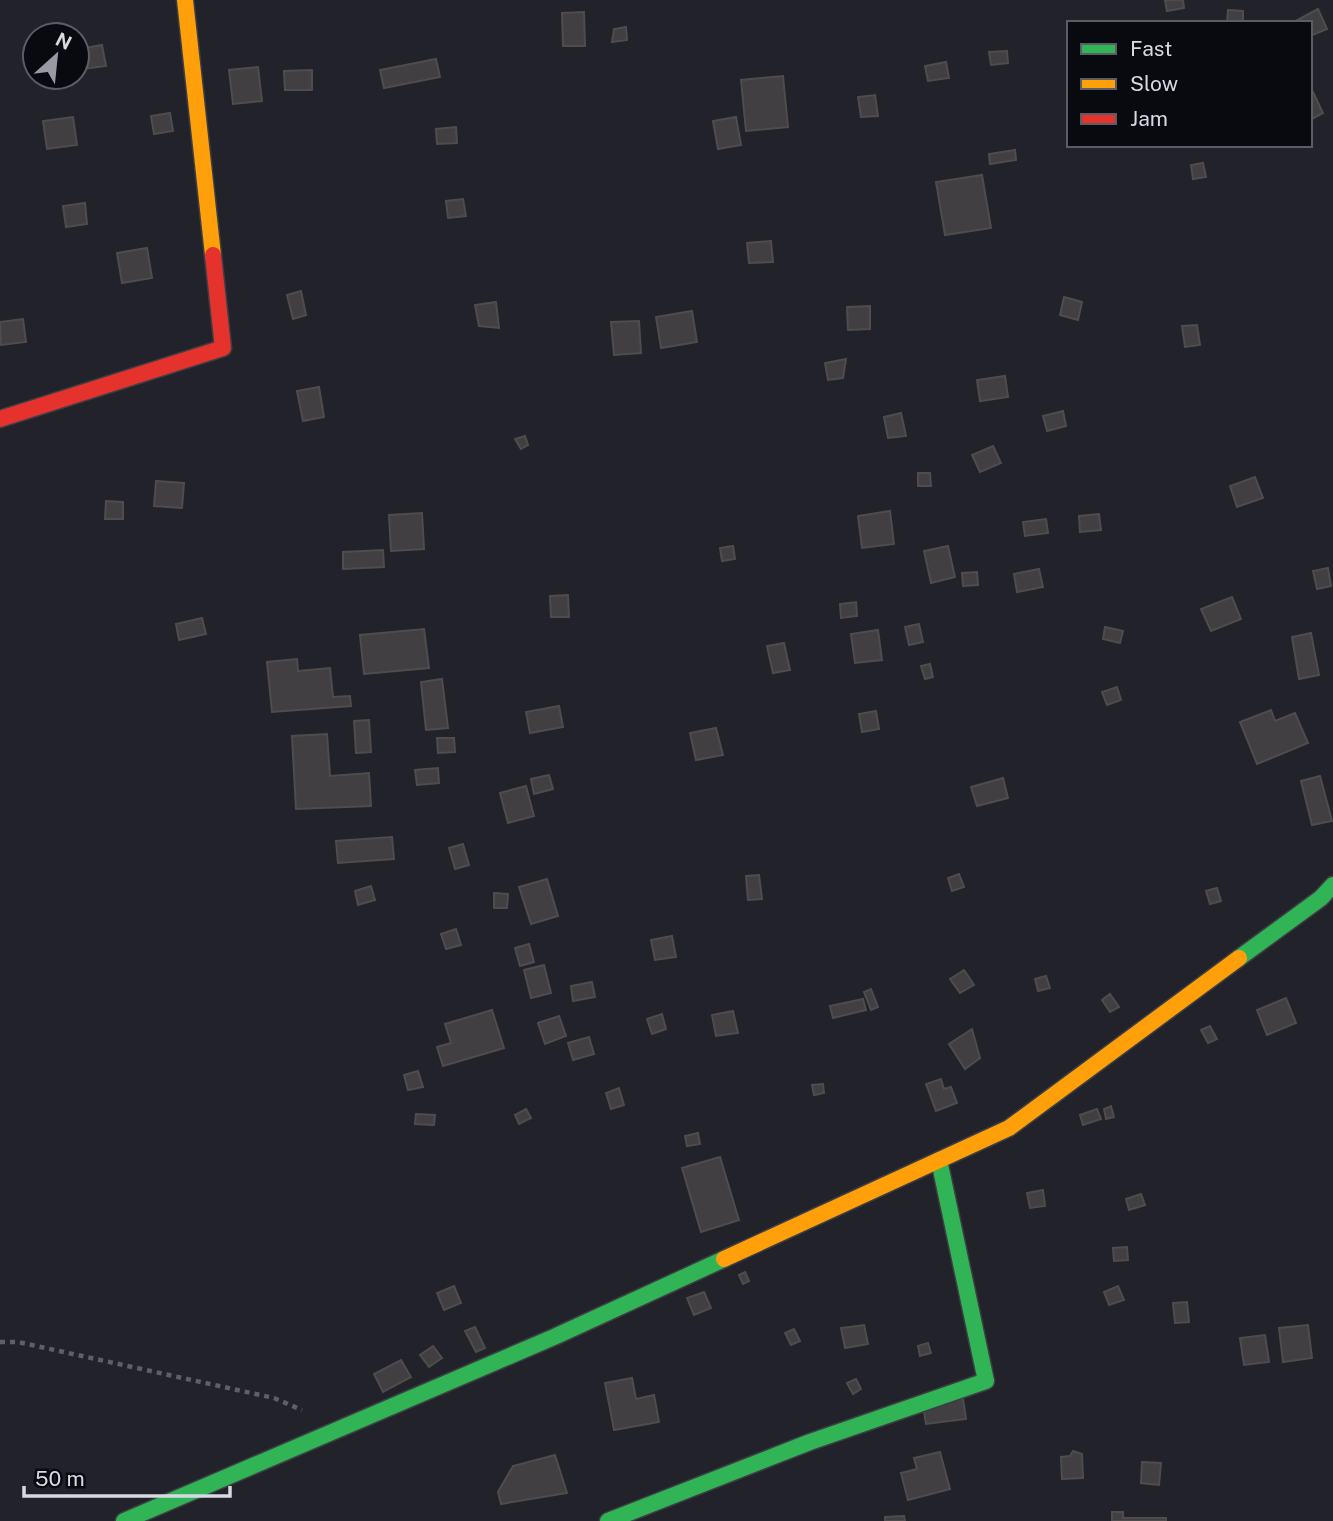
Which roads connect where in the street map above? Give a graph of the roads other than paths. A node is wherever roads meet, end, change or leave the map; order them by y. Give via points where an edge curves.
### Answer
1 (185, 0) edge
2 (0, 419) edge
3 (1333, 885) edge
4 (939, 1160) junction
5 (124, 1521) edge
6 (608, 1521) edge

1 - 2 street via 223,348
3 - 4 street via 1009,1128
4 - 5 street via 554,1337
4 - 6 street via 986,1381 810,1442

